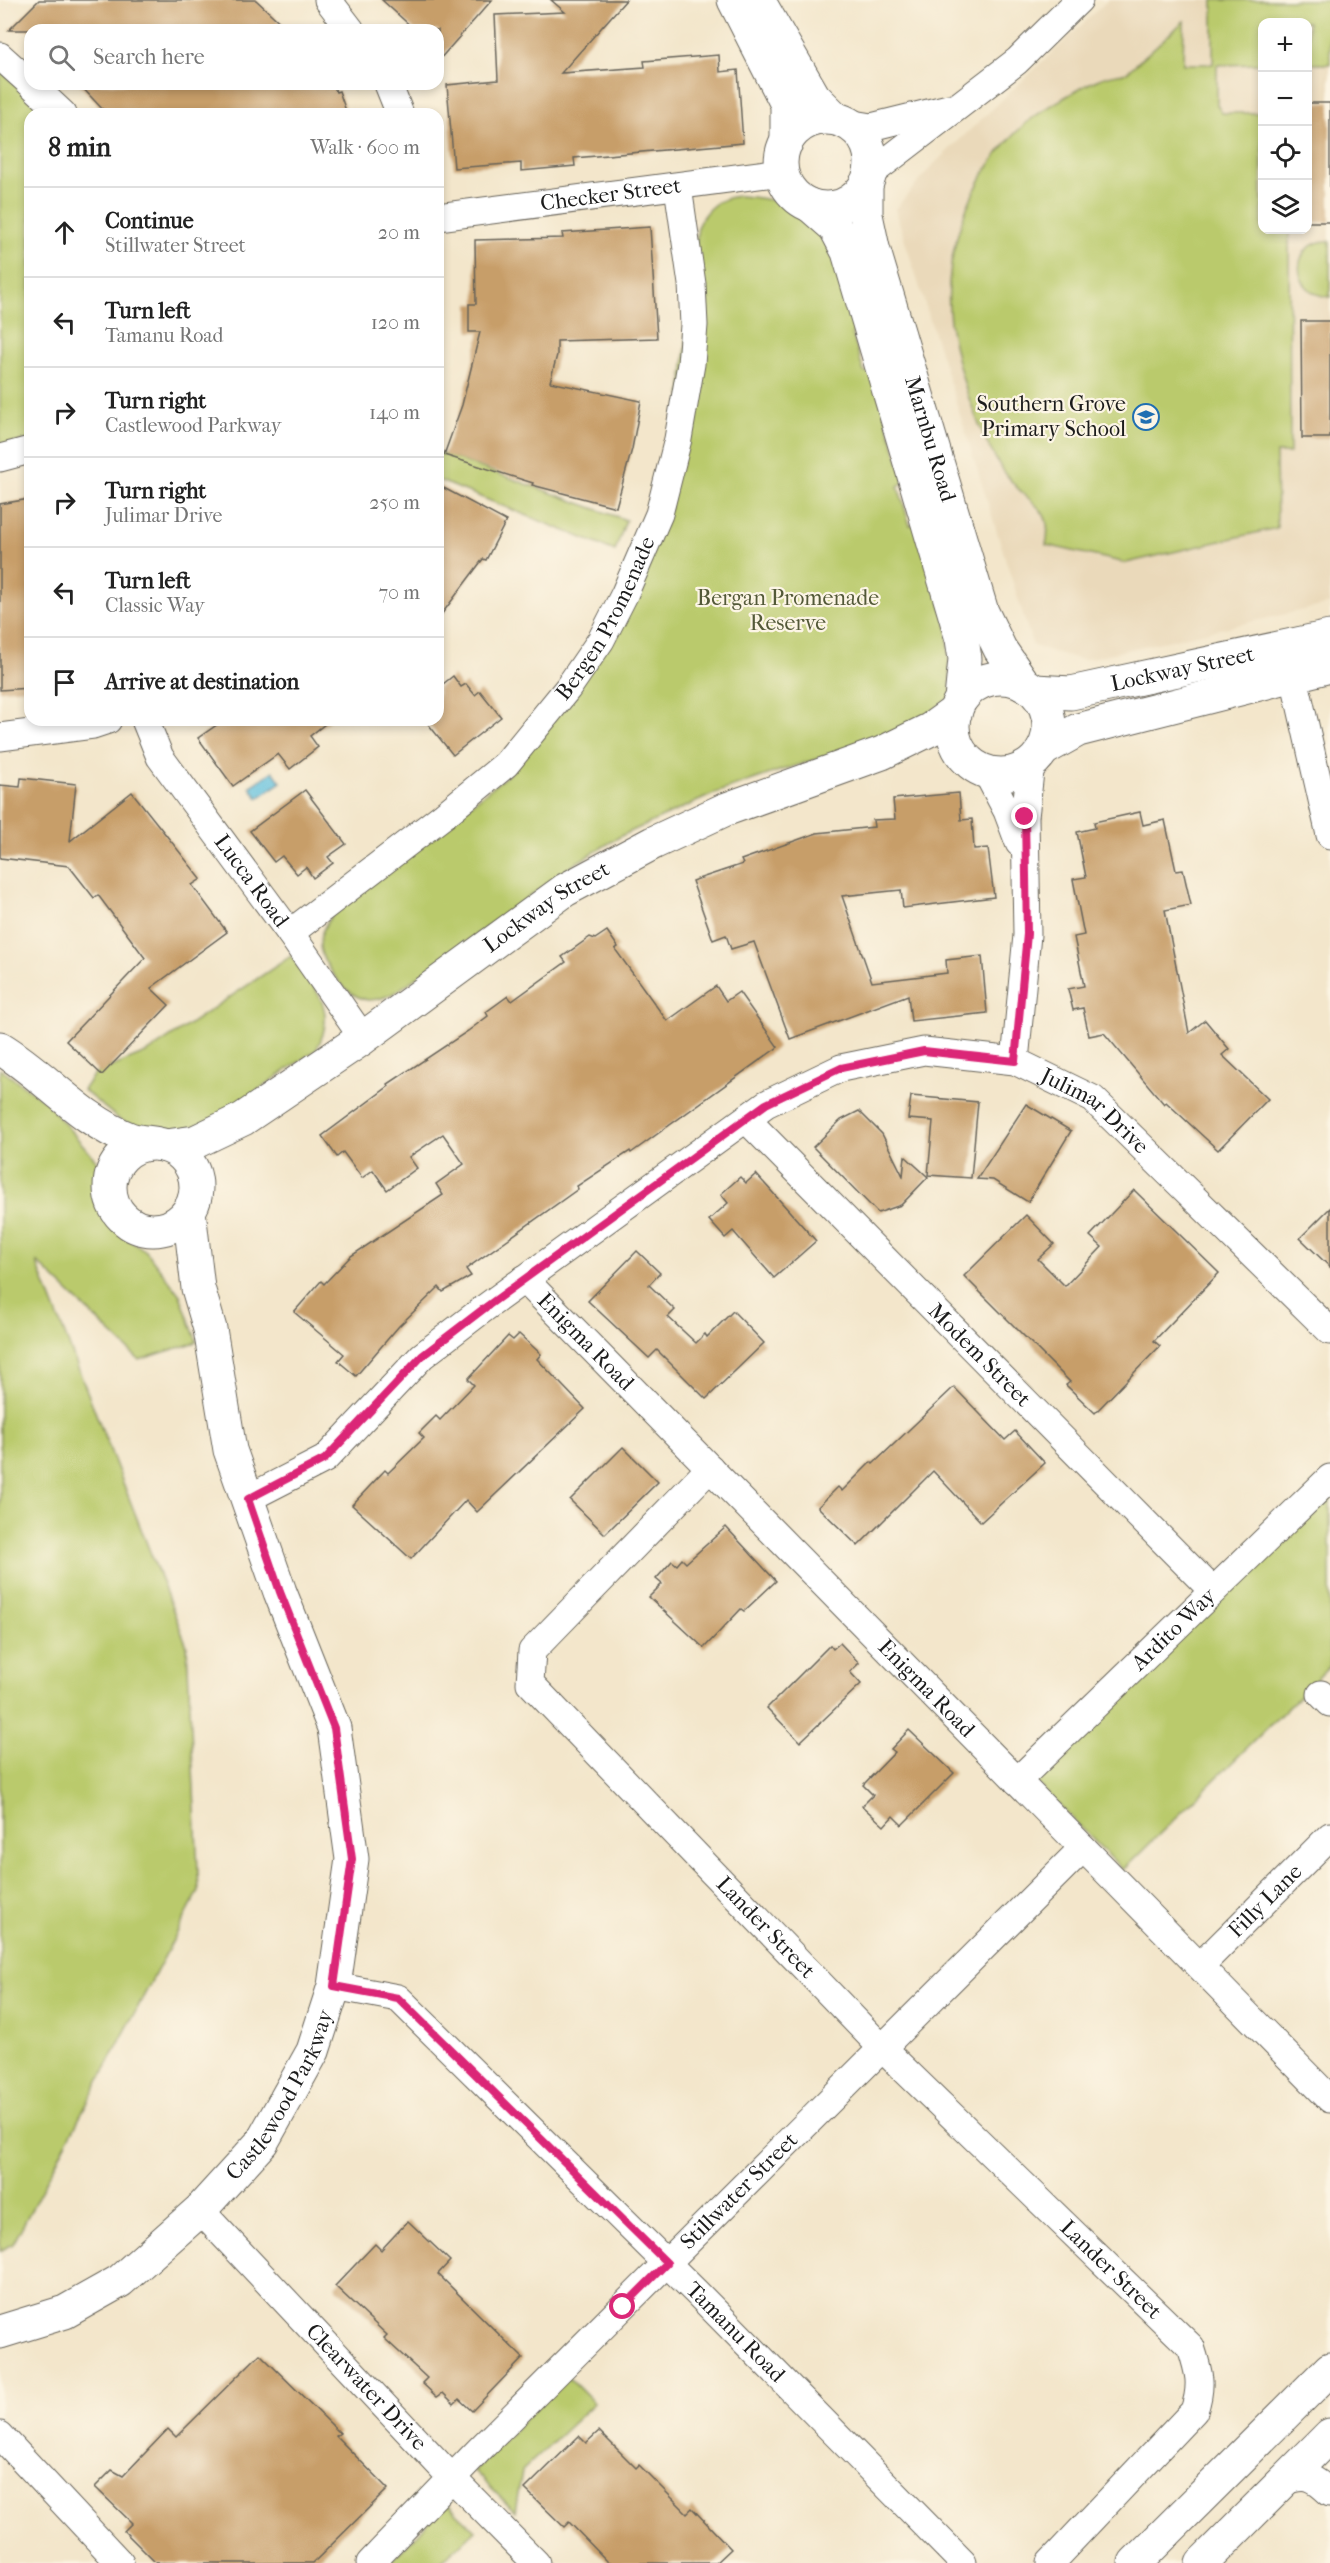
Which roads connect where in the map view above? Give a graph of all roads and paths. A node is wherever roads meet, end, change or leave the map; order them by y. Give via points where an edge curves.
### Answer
1 (328, 0) edge
2 (734, 0) edge
3 (758, 0) edge
4 (1079, 0) edge
5 (346, 24) edge
6 (0, 56) edge
7 (24, 77) edge
8 (38, 90) edge
9 (390, 90) edge
10 (959, 105) junction
11 (57, 108) edge
12 (398, 108) edge
13 (841, 121) junction
14 (784, 157) junction
15 (868, 179) junction
16 (678, 187) junction
17 (810, 205) junction
18 (444, 216) edge
19 (24, 452) edge
20 (0, 458) edge
21 (1330, 636) edge
22 (1291, 660) junction
23 (1330, 666) edge
24 (1029, 687) junction
25 (958, 705) junction
26 (85, 726) edge
27 (147, 726) edge
28 (0, 737) edge
29 (882, 753) junction
30 (1038, 756) junction
31 (977, 765) junction
32 (1324, 779) edge
33 (1330, 835) edge
34 (1024, 855) junction
35 (290, 933) junction
36 (363, 1038) junction
37 (0, 1048) edge
38 (1015, 1061) junction
39 (86, 1115) junction
40 (243, 1119) junction
41 (746, 1119) junction
42 (162, 1145) junction
43 (113, 1171) junction
44 (192, 1199) junction
45 (144, 1229) junction
46 (524, 1279) junction
47 (198, 1288) junction
48 (1330, 1330) edge
49 (710, 1468) junction
50 (1330, 1478) edge
51 (248, 1499) junction
52 (1213, 1591) junction
53 (1017, 1781) junction
54 (1330, 1836) edge
55 (1083, 1848) junction
56 (1200, 1966) junction
57 (334, 1986) junction
58 (883, 2049) junction
59 (1330, 2098) edge
60 (200, 2210) junction
61 (667, 2263) junction
62 (0, 2331) edge
63 (1319, 2380) edge
64 (0, 2435) edge
65 (1314, 2465) edge
66 (452, 2478) junction
67 (1188, 2509) junction
68 (120, 2563) edge
69 (370, 2563) edge
70 (536, 2563) edge
71 (963, 2563) edge
72 (1050, 2563) edge
73 (1135, 2563) edge
74 (1202, 2563) edge

1 - 5 street
2 - 14 street via 787,104
3 - 13 street via 814,96
4 - 10 street via 1017,61
6 - 7 street
8 - 11 street
9 - 12 street
10 - 13 street via 872,127
10 - 15 street
13 - 14 street via 820,118 807,122 795,130
13 - 15 street via 859,132 868,144 872,159
14 - 16 street, Checker Street
14 - 17 street via 792,192
15 - 17 street via 859,195 836,207
15 - 24 street, Marnbu Road via 866,215 873,248 960,545 988,626
16 - 18 street, Checker Street
16 - 35 street, Bergen Promenade via 692,284 694,325 689,375 659,514 601,640 506,764
17 - 25 street, Marnbu Road via 835,227 848,252 962,639 965,659
19 - 20 street
21 - 22 street, Lockway Street
22 - 23 street, Lockway Street
22 - 24 street, Lockway Street via 1071,693
22 - 30 street, Lockway Street via 1078,730
22 - 32 street
24 - 25 street via 1013,679 990,679 978,684
24 - 30 street via 1043,701 1048,718 1048,737
25 - 29 street, Lockway Street via 931,729
25 - 31 street via 953,724 955,737 959,749
26 - 28 street
27 - 35 street, Lucca Road via 160,757
29 - 31 street, Lockway Street via 938,753
29 - 36 street, Lockway Street via 724,810 565,890
30 - 31 street via 1010,772
30 - 34 street via 1026,795
31 - 34 street via 1007,811
32 - 33 street
34 - 38 street via 1027,934
35 - 36 street, Lucca Road
36 - 40 street, Lockway Street
37 - 39 street via 22,1061
38 - 41 street, Julimar Drive via 924,1051 841,1068 766,1104
38 - 48 street, Julimar Drive via 1093,1099
39 - 42 street via 131,1139
39 - 43 street
40 - 42 street, Lockway Street via 195,1142
40 - 44 street, Lockway Street via 210,1164
41 - 46 street, Julimar Drive
41 - 52 street, Modem Street
42 - 43 street via 131,1150
42 - 44 street via 184,1157 195,1177
43 - 45 street via 110,1186 119,1214
44 - 45 street via 180,1220 169,1227
44 - 47 street, Castlewood Parkway
45 - 47 street, Castlewood Parkway
46 - 49 street, Enigma Road
46 - 51 street, Julimar Drive via 422,1356 325,1459
47 - 51 street, Castlewood Parkway via 210,1329 231,1450
49 - 53 street, Enigma Road
49 - 58 street, Lander Street via 532,1651 530,1683
50 - 52 street, Ardito Way
51 - 57 street, Castlewood Parkway via 334,1728 352,1859
52 - 53 street, Ardito Way
53 - 55 street, Enigma Road
54 - 56 street, Filly Lane
55 - 56 street, Enigma Road
55 - 58 street, Stillwater Street
56 - 59 street, Enigma Road
57 - 60 street, Castlewood Parkway via 313,2052 262,2142
57 - 61 street, Tamanu Road via 398,1998
58 - 61 street, Stillwater Street
58 - 72 street, Lander Street via 1191,2347 1200,2393 1194,2411
60 - 62 street, Castlewood Parkway via 120,2281 65,2312
60 - 66 street, Clearwater Drive
61 - 66 street, Stillwater Street
61 - 71 street, Tamanu Road
63 - 65 street via 1298,2420
63 - 67 street
64 - 68 street
65 - 67 street via 1278,2453 1266,2459 1226,2498
65 - 74 street
66 - 69 street, Stillwater Street
66 - 70 street, Clearwater Drive
67 - 73 street

